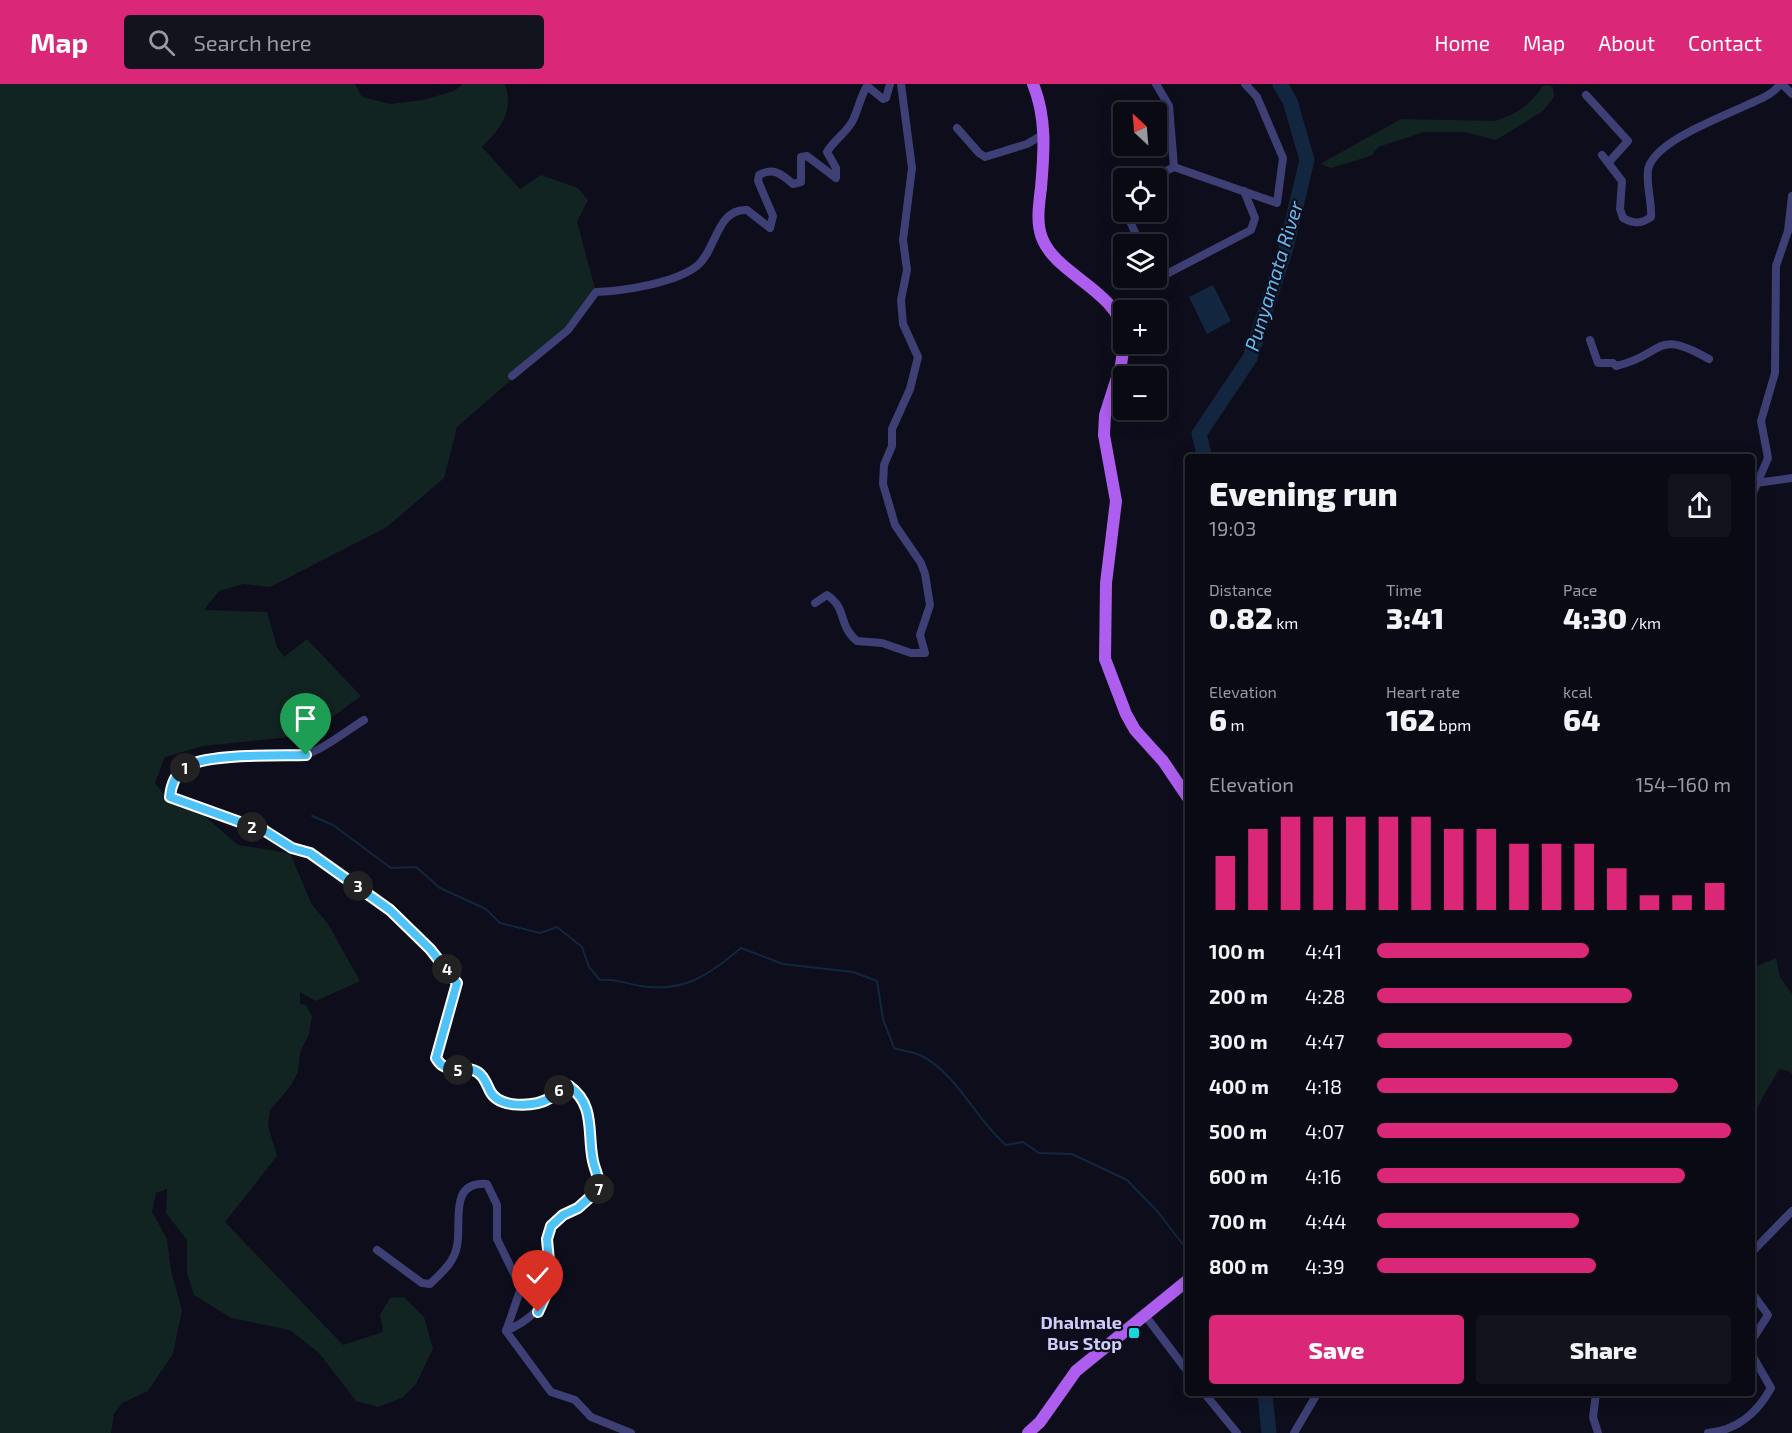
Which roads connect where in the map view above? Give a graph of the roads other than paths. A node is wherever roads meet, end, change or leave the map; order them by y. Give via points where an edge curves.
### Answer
1 (890, 84) edge
2 (901, 84) edge
3 (1034, 84) edge
4 (1156, 84) edge
5 (1245, 84) edge
6 (1781, 84) edge
7 (1792, 94) edge
8 (1586, 95) dead end
9 (957, 128) dead end
10 (1044, 134) junction
11 (1602, 155) dead end
12 (1609, 162) junction
13 (1174, 167) junction
14 (1167, 170) edge
15 (1792, 196) edge
16 (1167, 274) edge
17 (1113, 310) edge
18 (1590, 340) dead end
19 (1123, 354) edge
20 (1709, 358) dead end
21 (512, 376) dead end
22 (1792, 478) edge
23 (1756, 483) junction
24 (1755, 486) edge
25 (815, 603) dead end
26 (364, 720) dead end
27 (1185, 793) edge
28 (1792, 1211) edge
29 (1755, 1249) edge
30 (377, 1250) dead end
31 (1185, 1282) edge
32 (1755, 1297) edge
33 (1144, 1314) junction
34 (506, 1331) junction
35 (1755, 1335) edge
36 (1755, 1360) edge
37 (1185, 1368) edge
38 (1207, 1396) edge
39 (1316, 1396) edge
40 (1596, 1396) edge
41 (631, 1433) edge
42 (1028, 1433) edge
43 (1237, 1433) edge
44 (1294, 1433) edge
45 (1598, 1433) edge
46 (1708, 1433) edge

1 - 21 street via 883,99 867,86 854,119 827,152 836,168 836,178 807,156 801,158 801,182 797,184 780,173 767,171 759,175 773,216 771,228 747,210 729,215 706,258 696,267 660,281 596,292 568,330
2 - 25 street via 912,168 903,240 907,270 901,300 903,324 918,357 910,389 891,429 892,446 884,465 883,484 895,525 925,574 930,605 920,635 925,653 857,640 844,625 839,604 827,595
3 - 10 main road
4 - 13 street via 1169,106
5 - 13 street via 1257,97 1283,158 1277,203
6 - 7 street
6 - 12 street via 1734,112 1686,132 1653,158 1648,170 1651,217 1644,222 1623,218 1622,181
8 - 12 street via 1628,141
9 - 10 street via 986,157 1027,144
10 - 17 main road via 1041,237 1062,263
11 - 12 street
13 - 14 street
13 - 16 street via 1245,192 1255,218 1251,230
15 - 23 street via 1788,231 1776,266 1775,373 1761,422 1768,458
18 - 20 street via 1598,363 1616,366 1638,361 1655,347 1675,342
19 - 27 main road via 1105,415 1104,435 1116,501 1106,583 1105,659 1135,730 1164,761
22 - 23 street
23 - 24 street
26 - 34 street via 306,755 205,759 184,768 171,785 170,797 265,831 292,848 310,853 390,910 430,949 457,983 436,1058 440,1065 479,1073 500,1102 511,1105 543,1101 569,1086 587,1107 599,1189 551,1226 547,1239 551,1283 538,1312
28 - 29 street
30 - 34 street via 422,1283 430,1284 449,1265 458,1247 458,1204 463,1193 478,1183 487,1184 496,1205 497,1239 521,1288
31 - 33 main road
32 - 35 street via 1768,1315
33 - 37 street
33 - 42 main road via 1076,1371
34 - 41 street via 550,1392 575,1400 591,1417
36 - 46 street via 1771,1388 1761,1405 1738,1426
38 - 43 street
39 - 44 street
40 - 45 street via 1593,1417

